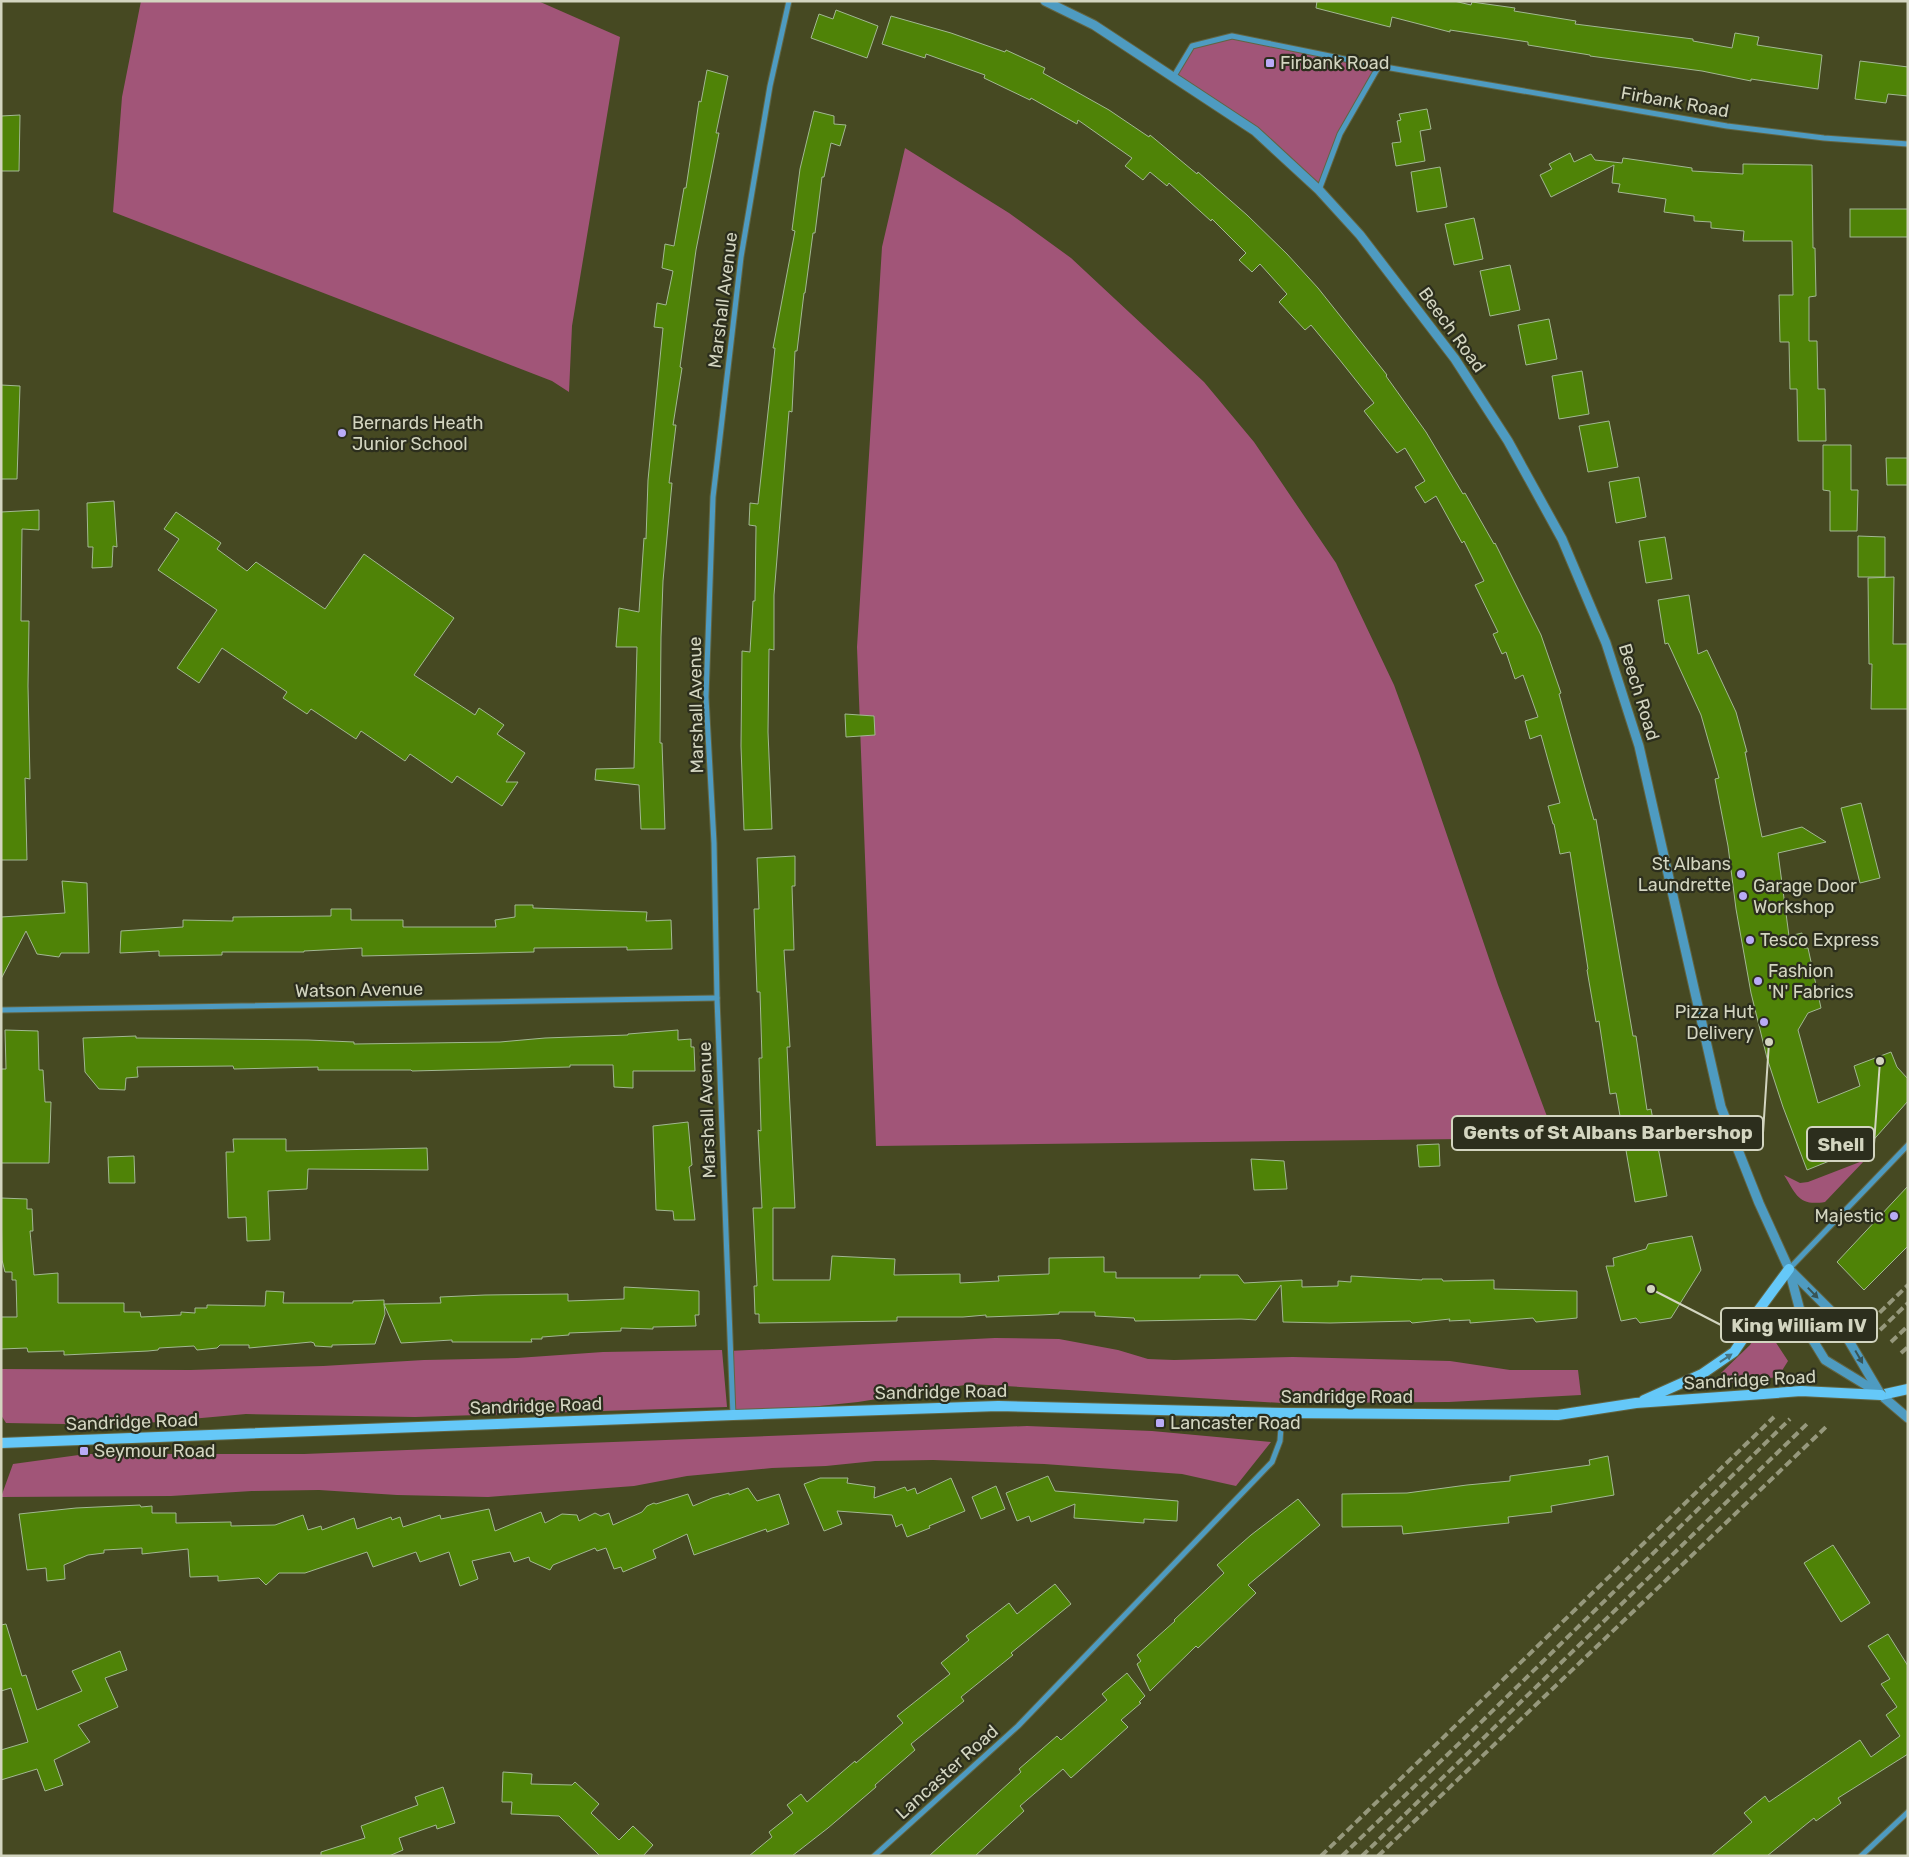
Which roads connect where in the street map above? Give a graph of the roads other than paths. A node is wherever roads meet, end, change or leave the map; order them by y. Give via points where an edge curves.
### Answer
1 (789, 1) edge
2 (1045, 1) edge
3 (1379, 66) junction
4 (1174, 76) junction
5 (1908, 144) edge
6 (1318, 190) junction
7 (717, 998) junction
8 (1, 1010) edge
9 (1908, 1145) edge
10 (1789, 1268) junction
11 (1908, 1389) edge
12 (1881, 1395) junction
13 (1636, 1403) junction
14 (1282, 1413) junction
15 (733, 1414) junction
16 (1908, 1418) edge
17 (1, 1443) edge
18 (1908, 1812) edge
19 (874, 1856) edge
20 (1861, 1856) edge

1 - 7 street, Marshall Avenue via 770,86 741,257 713,497 706,697 714,843
2 - 4 street, Beech Road via 1094,25
3 - 4 street via 1232,36 1192,46
3 - 5 street, Firbank Road via 1727,126
3 - 6 street via 1340,134
4 - 6 street, Beech Road via 1255,131
6 - 10 street, Beech Road via 1360,235 1455,359 1508,441 1562,539 1606,643 1639,746 1721,1107
7 - 8 street, Watson Avenue
7 - 15 street, Marshall Avenue
9 - 10 street
10 -> 12 street, Beech Road, bridge via 1831,1311
10 - 12 street, Beech Road, bridge via 1803,1322 1825,1360
13 -> 10 main road via 1702,1374 1734,1352
11 - 12 main road, Sandridge Road
12 - 13 main road, Sandridge Road, bridge via 1801,1391
12 - 16 street
13 - 14 main road, Sandridge Road via 1558,1415
14 - 15 main road, Sandridge Road via 998,1406
14 - 19 street, Lancaster Road via 1280,1441 1272,1462 1018,1726
15 - 17 main road, Sandridge Road
18 - 20 street

